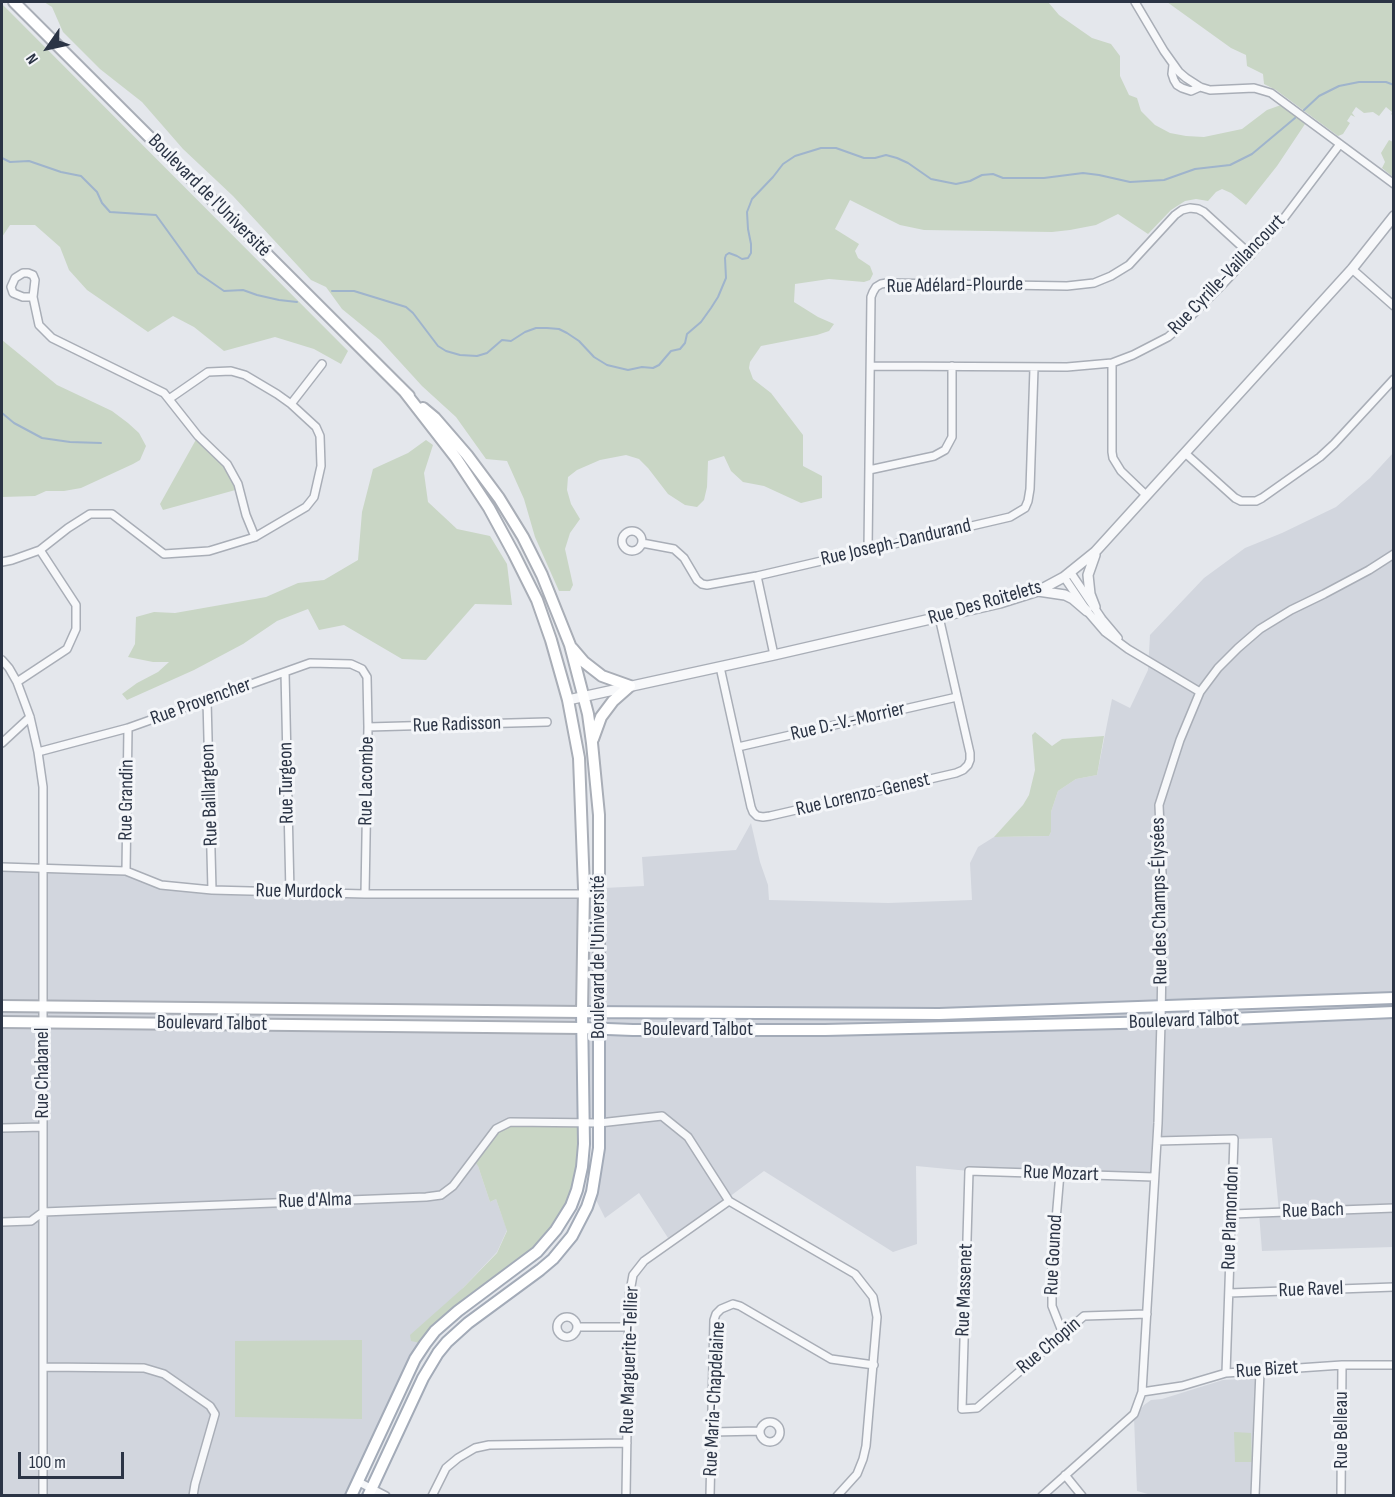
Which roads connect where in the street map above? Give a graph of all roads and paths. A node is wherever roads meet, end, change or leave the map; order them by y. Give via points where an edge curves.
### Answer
1 (14, 2) edge
2 (1135, 2) edge
3 (1173, 65) junction
4 (1200, 87) junction
5 (1340, 144) junction
6 (1394, 184) edge
7 (1394, 216) edge
8 (1251, 255) junction
9 (1352, 269) junction
10 (33, 297) dead end
11 (1394, 306) edge
12 (1112, 363) junction
13 (322, 364) dead end
14 (871, 366) junction
15 (952, 366) junction
16 (1034, 368) junction
17 (1394, 379) edge
18 (404, 391) junction
19 (169, 399) junction
20 (291, 404) junction
21 (1185, 453) junction
22 (869, 470) junction
23 (1146, 495) junction
24 (255, 537) junction
25 (642, 543) dead end
26 (868, 549) junction
27 (39, 550) junction
28 (1095, 552) junction
29 (1394, 554) edge
30 (2, 562) edge
31 (1068, 575) junction
32 (757, 576) junction
33 (1038, 591) junction
34 (1091, 609) junction
35 (939, 617) junction
36 (570, 645) junction
37 (774, 655) junction
38 (2, 660) edge
39 (720, 667) junction
40 (362, 669) joint
41 (285, 672) junction
42 (17, 682) junction
43 (630, 686) junction
44 (1200, 692) junction
45 (584, 696) junction
46 (957, 697) junction
47 (207, 700) junction
48 (568, 700) junction
49 (30, 717) junction
50 (547, 722) dead end
51 (368, 727) junction
52 (128, 728) junction
53 (592, 742) junction
54 (2, 743) edge
55 (738, 747) junction
56 (39, 752) junction
57 (2, 867) edge
58 (42, 868) junction
59 (126, 872) junction
60 (212, 890) junction
61 (290, 893) junction
62 (584, 893) junction
63 (364, 894) junction
64 (600, 894) junction
65 (1394, 998) edge
66 (2, 1006) edge
67 (43, 1006) junction
68 (1161, 1006) junction
69 (582, 1012) junction
70 (599, 1012) junction
71 (1394, 1012) edge
72 (2, 1022) edge
73 (1161, 1022) junction
74 (43, 1023) junction
75 (582, 1028) junction
76 (599, 1029) junction
77 (584, 1122) junction
78 (599, 1123) junction
79 (43, 1127) junction
80 (2, 1128) edge
81 (1156, 1141) junction
82 (969, 1171) joint
83 (1060, 1173) junction
84 (1154, 1177) junction
85 (729, 1201) junction
86 (1394, 1208) edge
87 (43, 1212) junction
88 (1232, 1214) junction
89 (2, 1222) edge
90 (1394, 1287) edge
91 (1229, 1293) junction
92 (1148, 1314) junction
93 (578, 1327) dead end
94 (628, 1327) junction
95 (1063, 1334) junction
96 (874, 1365) junction
97 (1342, 1365) junction
98 (1394, 1365) edge
99 (43, 1367) junction
100 (1260, 1371) junction
101 (1226, 1373) junction
102 (1142, 1392) junction
103 (962, 1409) joint
104 (760, 1431) dead end
105 (712, 1432) junction
106 (627, 1443) junction
107 (1065, 1475) junction
108 (357, 1481) junction
109 (370, 1492) edge
110 (842, 1494) edge
111 (43, 1496) edge
112 (194, 1496) edge
113 (351, 1496) edge
114 (386, 1496) edge
115 (432, 1496) edge
116 (626, 1496) edge
117 (710, 1496) edge
118 (1042, 1496) edge
119 (1082, 1496) edge
120 (1255, 1496) edge
121 (1341, 1496) edge

1 - 18 main road, Boulevard de l'Université
2 - 3 street
3 - 4 street
3 - 4 street via 1174,80 1182,88 1191,91
4 - 5 street via 1266,90
5 - 6 street
5 - 8 street, Rue Cyrille-Vaillancourt
7 - 9 street, Rue Des Roitelets
8 - 12 street, Rue Cyrille-Vaillancourt via 1168,337
8 - 14 street, Rue Adélard-Plourde via 1204,212 1190,208 1175,215 1129,265 1094,283 881,284 871,297
9 - 11 street
9 - 21 street, Rue Des Roitelets
10 - 19 street via 39,325 52,338 164,393
12 - 16 street, Rue Cyrille-Vaillancourt
12 - 23 street via 1113,458
13 - 20 street
14 - 15 street, Rue Cyrille-Vaillancourt
14 - 22 street, Rue Adélard-Plourde
15 - 16 street, Rue Cyrille-Vaillancourt
15 - 22 street via 952,437 945,450 934,456
16 - 26 street, Rue Joseph-Dandurand via 1030,489 1025,508 1010,517
17 - 21 street via 1320,457 1256,501 1235,498
18 - 36 main road, Boulevard de l'Université via 442,426 499,498 542,575
18 - 48 main road, Boulevard de l'Université via 456,458 514,554 537,600
19 - 20 street via 208,372 231,371 245,375
19 - 24 street via 198,436 228,464
20 - 24 street via 316,427 320,436 321,466 314,497 306,507
21 - 23 street, Rue Des Roitelets
22 - 26 street, Rue Adélard-Plourde
23 - 28 street, Rue Des Roitelets
24 - 27 street via 209,551 164,554 112,514 90,514
25 - 32 street, Rue Joseph-Dandurand via 674,549 702,584
26 - 32 street, Rue Joseph-Dandurand
27 - 30 street
27 - 42 street via 76,604 76,629 67,649
28 - 31 street, Rue Des Roitelets
28 - 34 street via 1088,575
29 - 44 street, Rue des Champs-Élysées via 1260,629 1218,668
31 - 33 street, Rue Des Roitelets
31 - 34 street
32 - 37 street
33 - 34 street via 1065,595
33 - 35 street, Rue Des Roitelets
34 - 44 street via 1128,649
35 - 37 street, Rue Des Roitelets
35 - 46 street, Rue Lorenzo-Genest
36 - 43 main road via 602,676
36 - 45 main road, Boulevard de l'Université
37 - 39 street, Rue Des Roitelets
38 - 42 street, Rue Chabanel
39 - 43 street, Rue Des Roitelets
39 - 55 street, Rue Lorenzo-Genest
40 - 41 street, Rue Provencher via 351,664 310,663
40 - 51 street, Rue Lacombe via 367,677
41 - 47 street, Rue Provencher
41 - 61 street, Rue Turgeon
42 - 49 street, Rue Chabanel
43 - 45 street, Rue Des Roitelets
43 - 53 main road via 601,717
44 - 68 street, Rue des Champs-Élysées via 1159,805 1163,896
45 - 48 street, Rue Des Roitelets
45 - 53 main road, Boulevard de l'Université
46 - 55 street, Rue D.-V.-Morrier
46 - 55 street, Rue Lorenzo-Genest via 970,760 963,770 770,816 753,812
47 - 52 street, Rue Provencher
47 - 60 street, Rue Baillargeon
48 - 62 main road, Boulevard de l'Université via 579,758
49 - 54 street
49 - 56 street, Rue Chabanel
50 - 51 street, Rue Radisson
51 - 63 street, Rue Lacombe
52 - 56 street, Rue Provencher
52 - 59 street, Rue Grandin
53 - 64 main road, Boulevard de l'Université via 599,815
56 - 58 street, Rue Chabanel via 43,787
57 - 58 street, Rue Murdock
58 - 59 street, Rue Murdock
58 - 67 street, Rue Chabanel
59 - 60 street, Rue Murdock via 161,885
60 - 61 street, Rue Murdock
61 - 63 street, Rue Murdock
62 - 63 street, Rue Murdock
62 - 64 street, Rue Murdock
62 - 69 main road, Boulevard de l'Université
64 - 70 main road, Boulevard de l'Université
65 - 68 main road, Boulevard Talbot
66 - 67 main road, Boulevard Talbot
67 - 69 main road, Boulevard Talbot
67 - 74 street, Rue Chabanel
68 - 70 main road, Boulevard Talbot via 903,1014
68 - 73 street, Rue des Champs-Élysées
69 - 70 main road, Boulevard Talbot
69 - 75 main road, Boulevard de l'Université
70 - 76 main road, Boulevard de l'Université
71 - 73 main road, Boulevard Talbot
72 - 74 main road, Boulevard Talbot
73 - 76 main road, Boulevard Talbot via 825,1030
73 - 81 street, Rue des Champs-Élysées
74 - 75 main road, Boulevard Talbot
74 - 79 street, Rue Chabanel
75 - 76 main road, Boulevard Talbot
75 - 77 main road, Boulevard de l'Université
76 - 78 main road, Boulevard de l'Université
77 - 78 street, Rue d'Alma
77 - 87 street, Rue d'Alma via 510,1122 501,1126 453,1186 441,1195
77 - 108 main road, Boulevard de l'Université via 582,1167 564,1219 537,1251 435,1331 415,1359
78 - 85 street, Rue d'Alma via 662,1116 688,1137
78 - 109 main road, Boulevard de l'Université via 592,1192 576,1230 553,1259 468,1323 438,1353
79 - 80 street
79 - 87 street, Rue Chabanel
81 - 84 street, Rue des Champs-Élysées
81 - 88 street, Rue Plamondon via 1234,1139
82 - 83 street, Rue Mozart
82 - 103 street, Rue Massenet
83 - 84 street, Rue Mozart
83 - 95 street, Rue Gounod via 1052,1306
84 - 92 street, Rue des Champs-Élysées
85 - 94 street, Rue Marguerite-Tellier via 644,1261 633,1275
85 - 96 street via 860,1280 873,1297 878,1317
86 - 88 street, Rue Bach
87 - 89 street, Rue d'Alma via 31,1221
87 - 99 street, Rue Chabanel
88 - 91 street, Rue Plamondon
90 - 91 street, Rue Ravel
91 - 101 street, Rue Plamondon
92 - 95 street, Rue Chopin via 1084,1316
92 - 102 street, Rue des Champs-Élysées
93 - 94 street
94 - 106 street, Rue Marguerite-Tellier
95 - 103 street, Rue Chopin via 977,1408
96 - 105 street, Rue Maria-Chapdelaine via 831,1359 740,1306 726,1306 714,1320
96 - 110 street via 863,1459
97 - 98 street, Rue Bizet
97 - 100 street, Rue Bizet
97 - 121 street, Rue Belleau
99 - 111 street, Rue Chabanel
99 - 112 street via 144,1368 164,1374 210,1407 215,1414
100 - 101 street, Rue Bizet
100 - 120 street
101 - 102 street, Rue Bizet
102 - 107 street, Rue des Champs-Élysées via 1134,1414
104 - 105 street
105 - 117 street, Rue Maria-Chapdelaine
106 - 115 street via 475,1448 446,1467
106 - 116 street, Rue Marguerite-Tellier
107 - 118 street, Rue des Champs-Élysées
107 - 119 street
108 - 109 street
108 - 113 main road, Boulevard de l'Université
109 - 114 street

